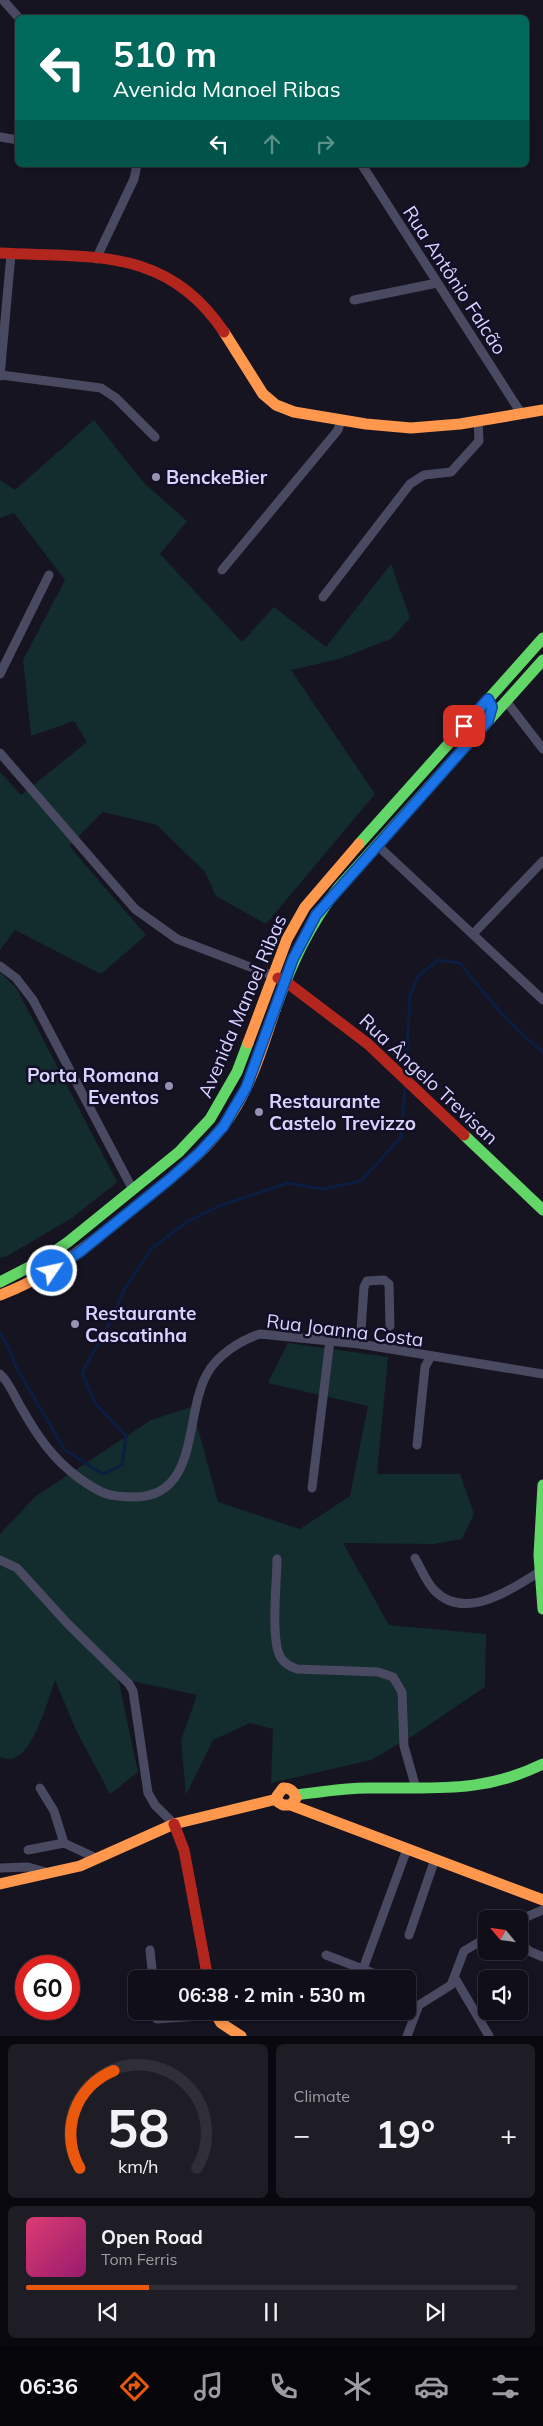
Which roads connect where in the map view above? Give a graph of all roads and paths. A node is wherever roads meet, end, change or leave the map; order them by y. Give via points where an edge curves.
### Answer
1 (3, 0) edge
2 (16, 15) edge
3 (0, 137) edge
4 (15, 140) edge
5 (137, 167) edge
6 (363, 167) edge
7 (6, 254) edge
8 (96, 259) junction
9 (437, 282) junction
10 (354, 300) dead end
11 (0, 376) edge
12 (543, 410) edge
13 (521, 413) junction
14 (341, 420) junction
15 (478, 420) junction
16 (155, 437) dead end
17 (222, 570) dead end
18 (49, 576) dead end
19 (323, 596) dead end
20 (543, 638) edge
21 (543, 660) edge
22 (512, 673) junction
23 (0, 674) edge
24 (488, 699) junction
25 (506, 701) junction
26 (488, 721) junction
27 (543, 749) edge
28 (0, 754) edge
29 (391, 807) junction
30 (377, 845) junction
31 (353, 850) junction
32 (543, 861) edge
33 (339, 887) junction
34 (473, 934) junction
35 (0, 966) edge
36 (272, 975) junction
37 (285, 980) junction
38 (543, 1000) edge
39 (133, 1190) junction
40 (543, 1210) edge
41 (118, 1221) junction
42 (1, 1279) edge
43 (5, 1294) edge
44 (390, 1326) dead end
45 (330, 1340) junction
46 (360, 1344) junction
47 (431, 1356) junction
48 (0, 1374) edge
49 (543, 1374) edge
50 (417, 1445) dead end
51 (543, 1485) edge
52 (312, 1488) dead end
53 (415, 1558) dead end
54 (277, 1559) dead end
55 (0, 1560) edge
56 (539, 1572) junction
57 (543, 1609) edge
58 (543, 1764) edge
59 (40, 1788) dead end
60 (416, 1788) junction
61 (278, 1799) junction
62 (293, 1800) junction
63 (174, 1824) junction
64 (64, 1843) junction
65 (407, 1849) junction
66 (28, 1850) dead end
67 (96, 1858) junction
68 (435, 1860) junction
69 (0, 1868) edge
70 (52, 1874) junction
71 (0, 1884) edge
72 (543, 1900) edge
73 (543, 1910) edge
74 (528, 1916) edge
75 (410, 1935) dead end
76 (478, 1943) edge
77 (150, 1950) dead end
78 (528, 1951) edge
79 (326, 1955) dead end
80 (543, 1957) edge
81 (363, 1969) joint
82 (152, 1970) edge
83 (206, 1970) edge
84 (455, 1978) junction
85 (219, 2020) edge
86 (237, 2035) edge
87 (408, 2036) edge
88 (489, 2036) edge

1 - 2 street
3 - 4 street
5 - 8 street via 134,180
6 - 9 street, Rua Antônio Falcão
7 - 8 main road
7 - 11 street
8 - 14 main road via 147,267 175,280 211,315 267,398 294,412
9 - 10 street
9 - 13 street, Rua Antônio Falcão
11 - 16 street via 100,388 116,398
12 - 13 main road
13 - 15 main road
14 - 15 main road via 412,428
14 - 17 street via 338,430
15 - 19 street via 478,441 474,448 451,472 424,475 410,484
18 - 23 street
20 - 22 main road, Avenida Manoel Ribas
21 - 25 main road, Avenida Manoel Ribas
22 - 24 main road, Avenida Manoel Ribas
22 - 25 main road via 504,692
24 - 26 main road via 492,707
24 - 29 main road, Avenida Manoel Ribas
25 - 26 main road, Avenida Manoel Ribas
25 - 27 street
26 - 30 main road, Avenida Manoel Ribas
28 - 36 street via 135,909 177,939
29 - 30 main road via 374,836
29 - 31 main road, Avenida Manoel Ribas
30 - 33 main road, Avenida Manoel Ribas
30 - 34 street
31 - 33 main road via 356,858
31 - 36 main road, Avenida Manoel Ribas via 318,890 296,922
32 - 34 street
33 - 37 main road, Avenida Manoel Ribas via 307,930
34 - 38 street
35 - 39 street via 16,978 33,1000
36 - 37 main road, Rua Ângelo Trevisan
36 - 39 main road, Avenida Manoel Ribas via 237,1072 219,1106 192,1140
37 - 40 main road, Rua Ângelo Trevisan via 363,1039
37 - 41 main road, Avenida Manoel Ribas via 246,1088 223,1127 187,1164
39 - 41 main road via 134,1198
39 - 42 main road, Avenida Manoel Ribas via 55,1252
41 - 43 main road, Avenida Manoel Ribas via 52,1271
42 - 43 main road
44 - 46 street via 389,1284 384,1280 368,1281 364,1287
45 - 46 street, Rua Joanna Costa
45 - 48 street, Rua Joanna Costa via 260,1334 247,1338 216,1361 206,1374 177,1477 165,1490 150,1496 112,1497 61,1465 49,1452
45 - 52 street
46 - 47 street, Rua Joanna Costa
47 - 49 street, Rua Joanna Costa
47 - 50 street via 425,1366
51 - 56 main road
53 - 56 street via 434,1590 454,1602 484,1601
54 - 60 street via 276,1635 281,1658 288,1666 297,1669 378,1672 393,1677 402,1692 404,1746
55 - 63 street via 16,1568 129,1684 133,1691 148,1794
56 - 57 main road
58 - 60 main road via 519,1777 493,1785
59 - 64 street via 54,1811
60 - 62 main road via 355,1788
61 - 62 main road via 282,1805
61 - 62 main road via 283,1788 292,1790
61 - 63 main road
62 - 65 main road
63 - 67 main road
63 - 83 main road via 184,1850
64 - 66 street
64 - 67 street
65 - 68 main road
65 - 81 street
67 - 70 main road
68 - 72 main road
68 - 75 street
69 - 70 street via 28,1868
70 - 71 main road
73 - 74 street
76 - 84 street via 464,1951
77 - 82 street
78 - 80 street
79 - 81 street
84 - 87 street via 446,1989 419,2005
84 - 88 street
85 - 86 main road

